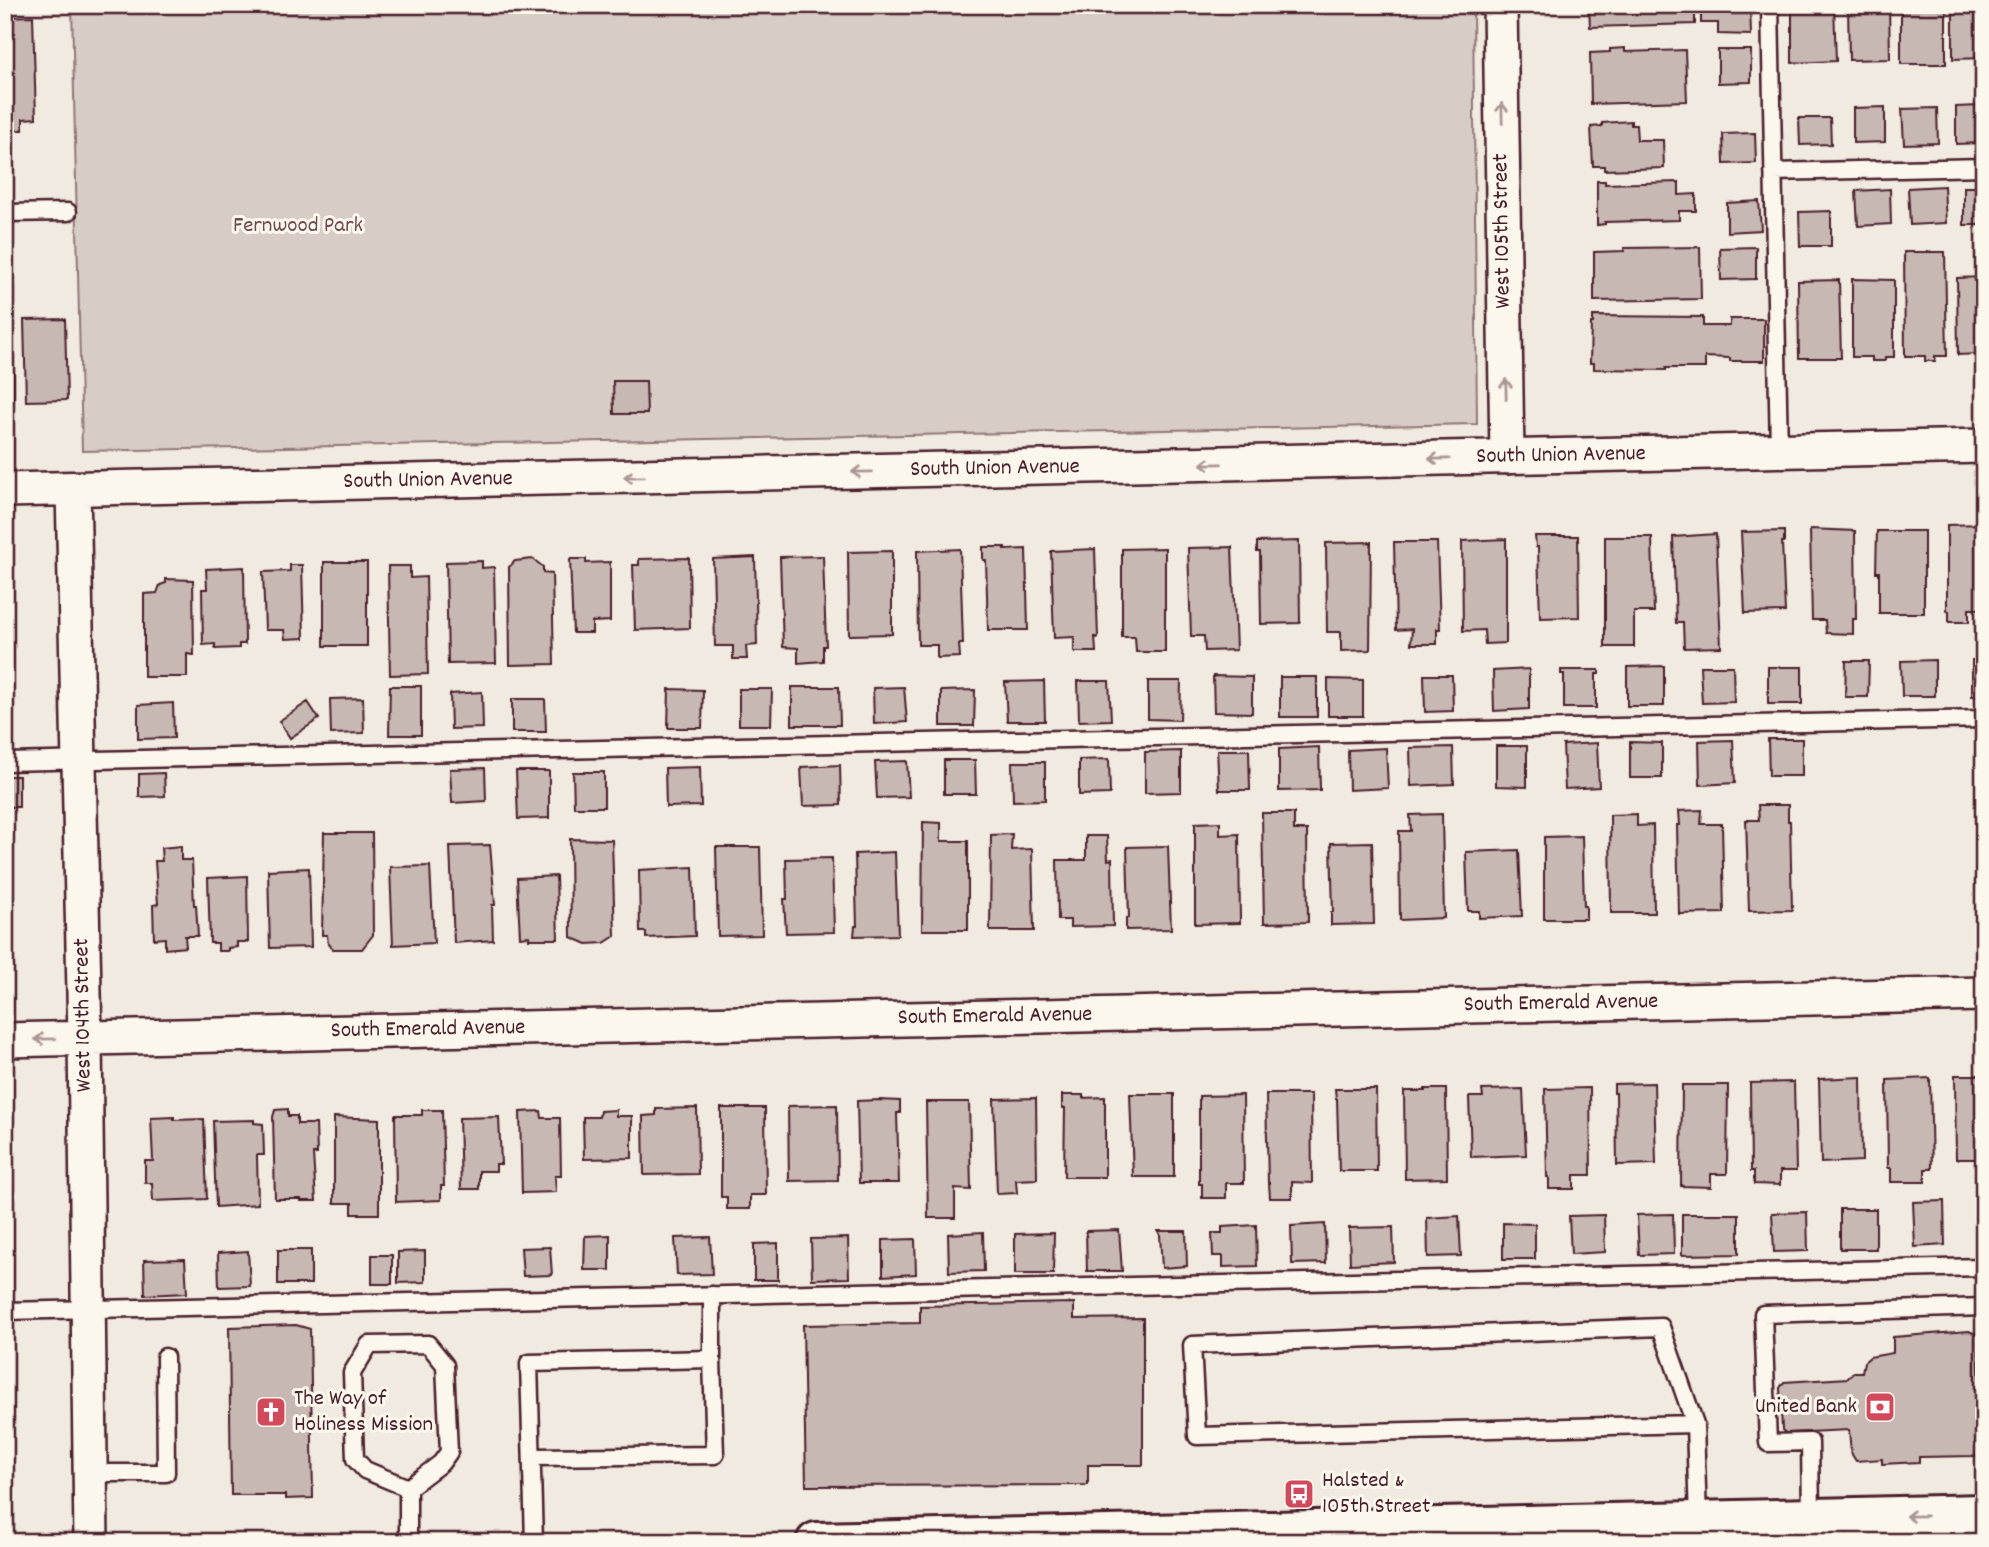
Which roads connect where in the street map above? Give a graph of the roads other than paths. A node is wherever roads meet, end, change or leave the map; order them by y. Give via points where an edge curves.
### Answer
1 (1500, 5) edge
2 (1770, 5) edge
3 (1984, 167) edge
4 (1773, 172) junction
5 (68, 212) dead end
6 (5, 213) edge
7 (1984, 446) edge
8 (1779, 451) junction
9 (1507, 457) junction
10 (73, 489) junction
11 (5, 490) edge
12 (1984, 719) edge
13 (79, 761) junction
14 (5, 762) edge
15 (1984, 995) edge
16 (85, 1038) junction
17 (5, 1040) edge
18 (1984, 1267) edge
19 (712, 1295) junction
20 (1984, 1307) edge
21 (88, 1309) junction
22 (5, 1311) edge
23 (165, 1357) dead end
24 (712, 1359) junction
25 (1695, 1424) junction
26 (533, 1457) junction
27 (90, 1472) junction
28 (408, 1488) junction
29 (1984, 1514) edge
30 (1811, 1518) junction
31 (1698, 1521) junction
32 (1195, 1538) edge
33 (91, 1542) edge
34 (408, 1542) edge
35 (534, 1542) edge
36 (816, 1542) edge

9 -> 1 street, West 105th Street
2 - 4 lane
3 - 4 lane
4 - 8 lane
5 - 6 lane
7 - 8 street, South Union Avenue
8 - 9 street, South Union Avenue
9 -> 10 street, South Union Avenue
10 - 11 street, South Union Avenue
10 - 13 street, West 104th Street
12 - 13 lane
13 - 14 lane
13 - 16 street, West 104th Street
15 - 16 street, South Emerald Avenue
16 -> 17 street, South Emerald Avenue
16 - 21 street, West 104th Street
18 - 19 lane
19 - 21 lane
19 - 24 lane
20 - 30 lane via 1763,1314 1768,1443 1810,1442
21 - 22 lane
21 - 27 street, West 104th Street
23 - 27 lane via 166,1472
24 - 26 lane via 529,1363
24 - 26 lane via 715,1455
25 - 25 lane via 1661,1327 1192,1345 1197,1436
25 - 31 lane
26 - 35 lane
27 - 33 street, West 104th Street
28 - 28 lane via 365,1470 355,1459 352,1373 369,1345 428,1344 445,1365 449,1452
28 - 34 lane
29 -> 30 main road
30 - 31 main road
31 - 32 main road
32 - 36 main road

